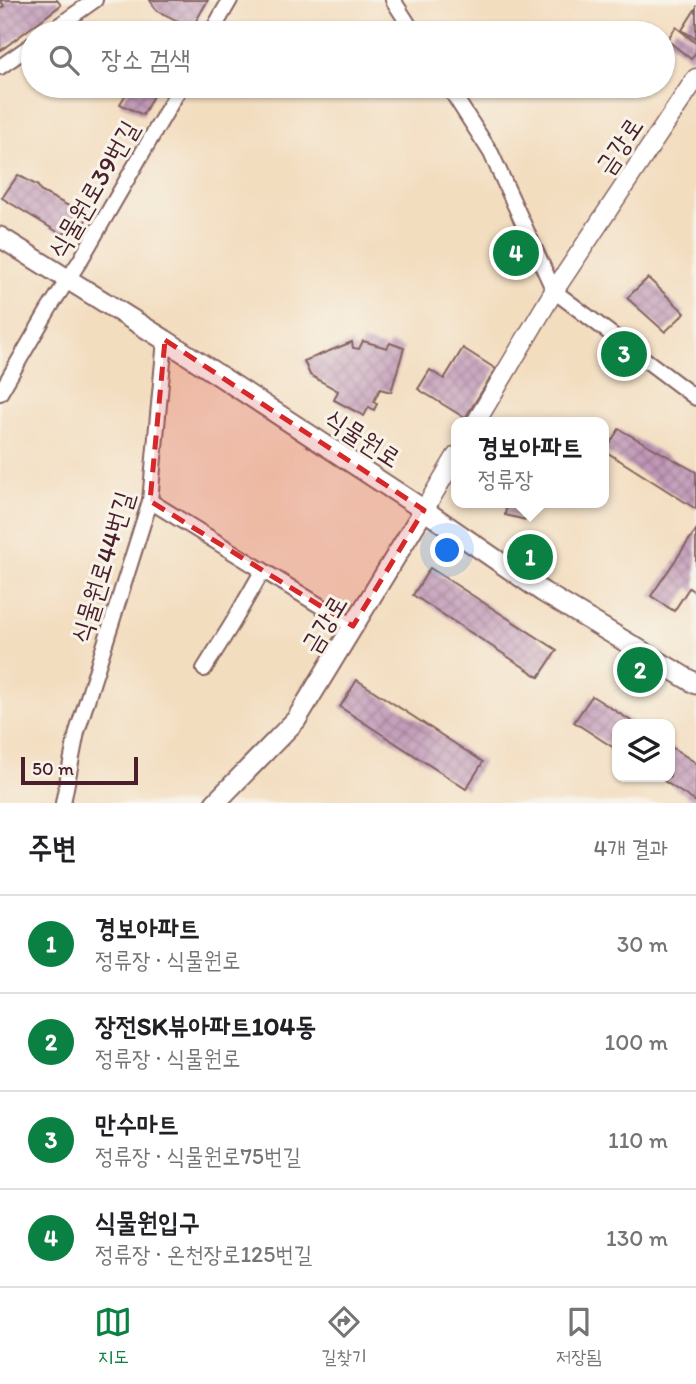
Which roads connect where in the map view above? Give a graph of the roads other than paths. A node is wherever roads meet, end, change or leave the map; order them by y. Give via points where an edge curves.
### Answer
1 (95, 0) edge
2 (230, 0) edge
3 (393, 0) edge
4 (65, 21) edge
5 (218, 21) edge
6 (406, 21) edge
7 (21, 52) edge
8 (0, 67) edge
9 (696, 78) edge
10 (174, 98) edge
11 (456, 98) edge
12 (0, 237) edge
13 (69, 280) junction
14 (554, 291) junction
15 (165, 340) junction
16 (0, 393) edge
17 (696, 398) edge
18 (479, 417) edge
19 (451, 466) edge
20 (150, 501) junction
21 (424, 510) junction
22 (263, 570) junction
23 (354, 626) junction
24 (204, 669) dead end
25 (696, 684) edge
26 (63, 803) edge
27 (215, 803) edge

1 - 4 street
2 - 5 street
3 - 6 street
7 - 8 street
9 - 14 street, 금강로
10 - 13 street, 식물원로39번길
11 - 14 street via 491,153
12 - 13 main road, 식물원로
13 - 15 main road, 식물원로
13 - 16 street, 식물원로39번길
14 - 17 street
14 - 18 street, 금강로
15 - 20 street, 식물원로44번길
15 - 21 main road, 식물원로
19 - 21 street, 금강로
20 - 22 street
20 - 26 street, 식물원로44번길 via 77,733
21 - 23 main road, 금강로
21 - 25 main road, 식물원로 via 543,592
22 - 23 street
22 - 24 street
23 - 27 main road, 금강로 via 296,720

